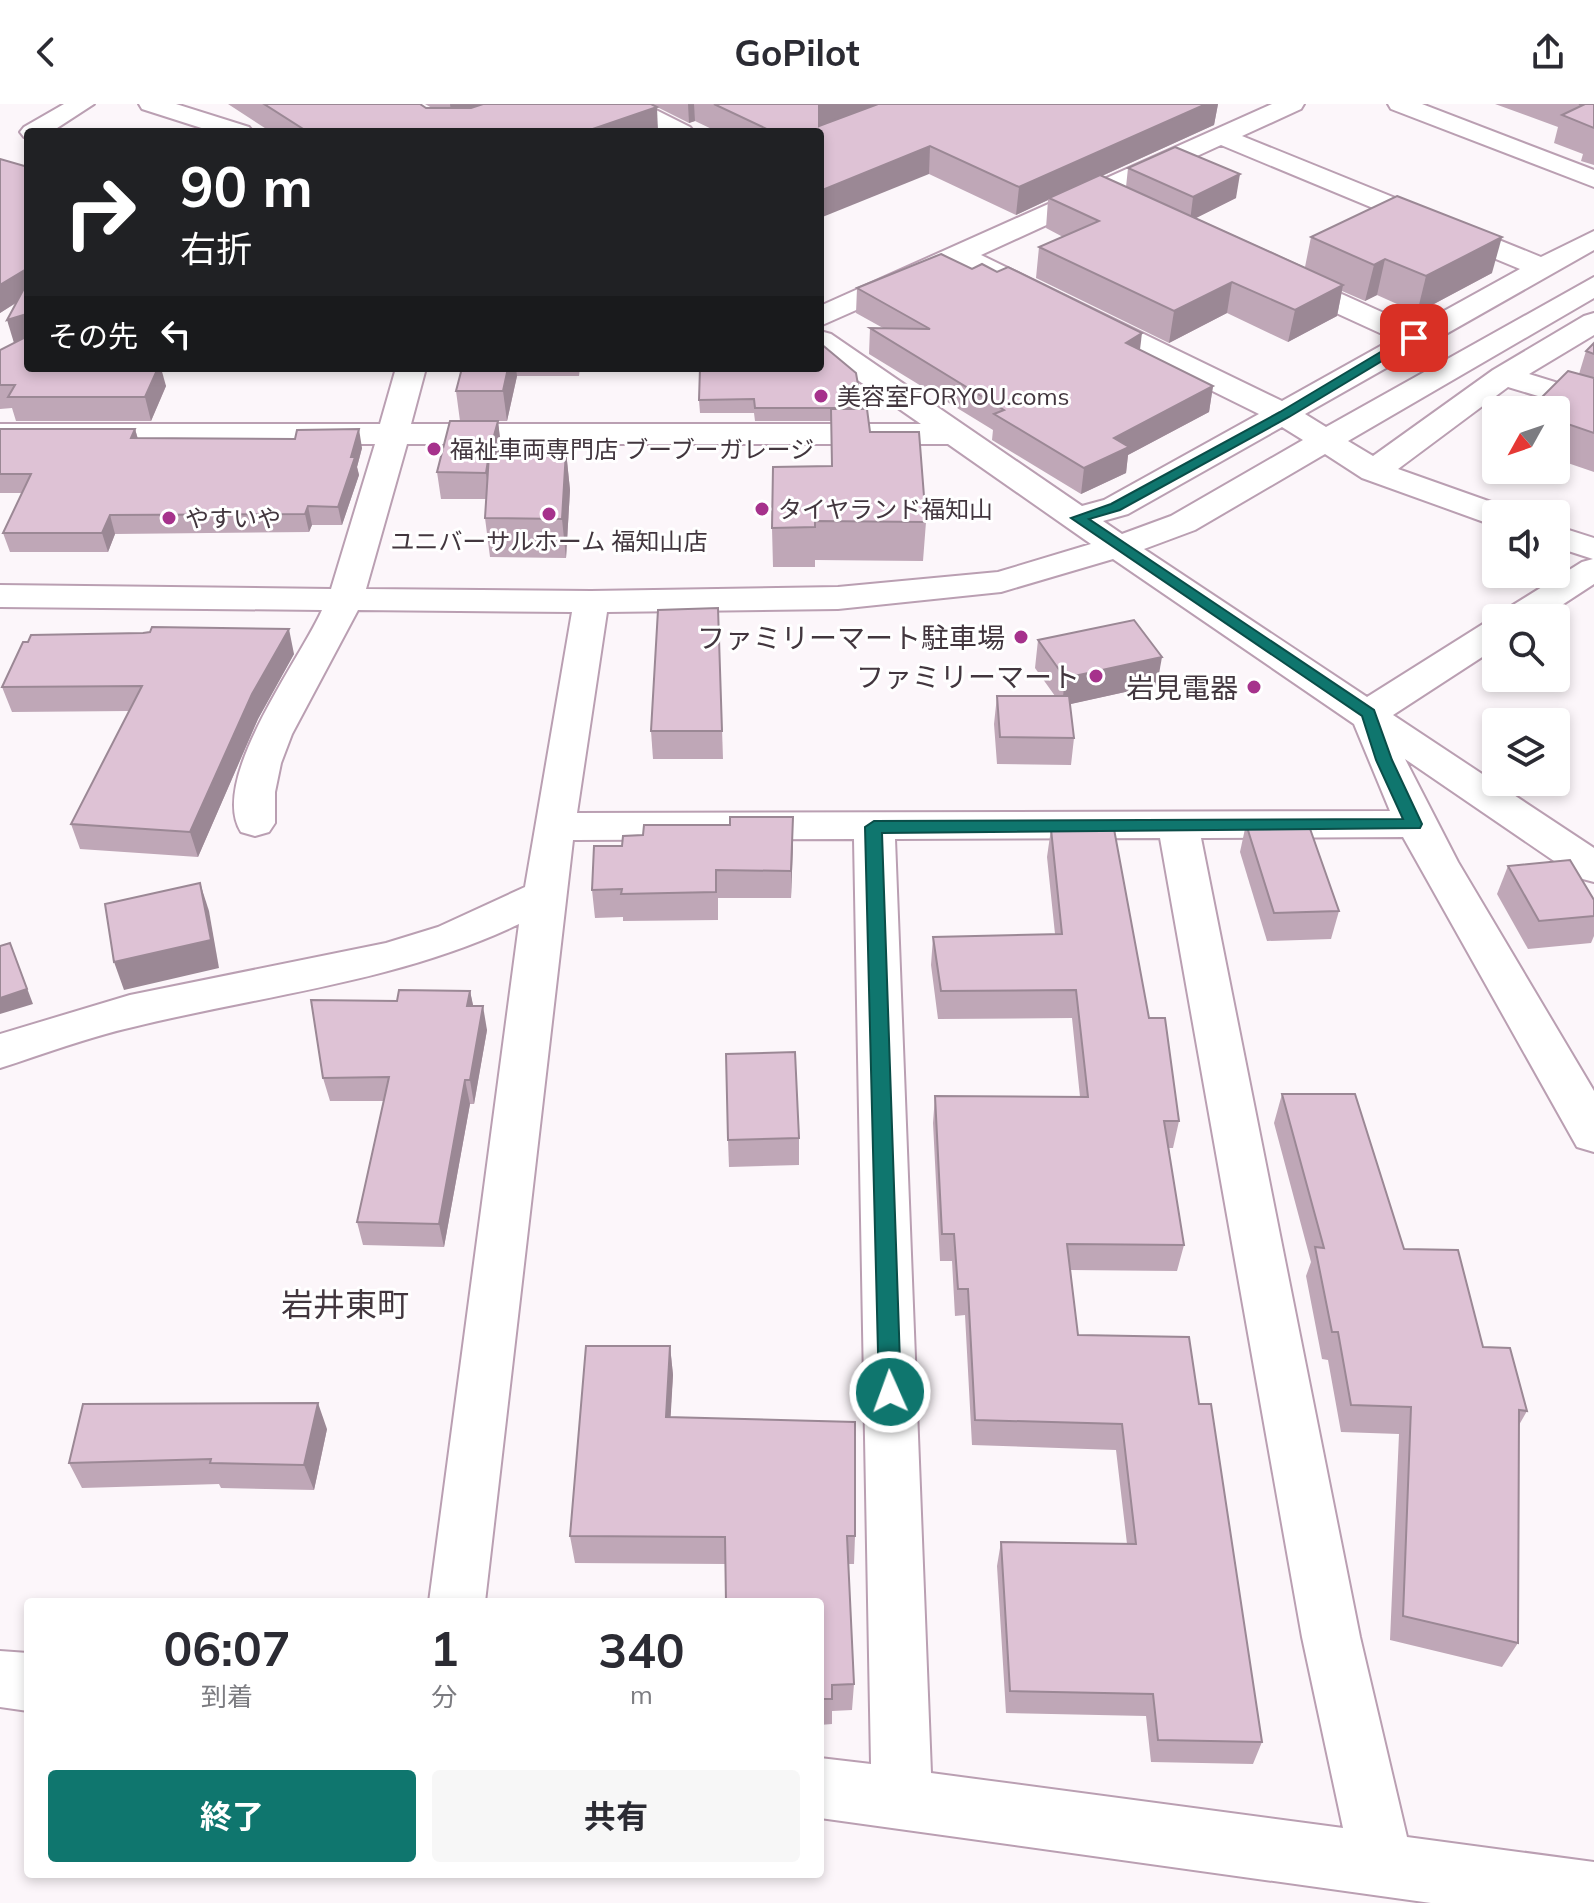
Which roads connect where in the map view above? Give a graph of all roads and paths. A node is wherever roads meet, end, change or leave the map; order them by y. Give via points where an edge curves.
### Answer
1 (82, 104) edge
2 (151, 104) edge
3 (625, 104) edge
4 (1292, 104) edge
5 (1400, 104) edge
6 (1210, 109) dead end
7 (1248, 124) junction
8 (39, 128) edge
9 (227, 128) edge
10 (673, 128) edge
11 (1221, 136) junction
12 (1594, 179) edge
13 (1096, 192) junction
14 (1125, 205) edge
15 (1594, 239) edge
16 (958, 254) junction
17 (1255, 265) edge
18 (1542, 268) junction
19 (1594, 286) edge
20 (824, 315) edge
21 (1594, 322) edge
22 (1414, 338) junction
23 (824, 343) edge
24 (410, 372) edge
25 (1504, 376) junction
26 (1594, 404) edge
27 (1285, 415) junction
28 (0, 434) edge
29 (392, 434) junction
30 (956, 434) junction
31 (1326, 440) junction
32 (1374, 471) junction
33 (1482, 510) edge
34 (1078, 518) junction
35 (1570, 541) edge
36 (1118, 547) junction
37 (1594, 549) edge
38 (1594, 569) edge
39 (0, 596) edge
40 (346, 597) junction
41 (591, 602) junction
42 (1540, 604) edge
43 (1482, 641) edge
44 (1369, 713) junction
45 (255, 823) dead end
46 (1414, 824) junction
47 (1178, 826) junction
48 (553, 827) junction
49 (874, 827) junction
50 (1594, 868) edge
51 (544, 895) junction
52 (0, 1051) edge
53 (1594, 1134) edge
54 (457, 1598) edge
55 (0, 1679) edge
56 (24, 1682) edge
57 (824, 1789) edge
58 (902, 1801) junction
59 (1382, 1863) junction
60 (1594, 1894) edge

1 - 8 street
2 - 9 street
3 - 10 street
4 - 7 street
5 - 12 street
6 - 7 street
7 - 11 street
11 - 13 street
11 - 18 street
13 - 14 street
13 - 16 street
15 - 18 street
16 - 20 street
16 - 27 street
17 - 22 street
18 - 22 street
19 - 31 street
21 - 25 street
22 - 27 street
23 - 30 street
24 - 29 street
25 - 26 street
25 - 32 street
27 - 31 street
27 - 34 street via 1116,507
28 - 29 street
29 - 30 street
29 - 40 street
30 - 34 street
31 - 32 street
31 - 36 street via 1183,523
32 - 33 street
34 - 36 street
35 - 37 street
36 - 41 street via 1001,582 838,598
36 - 44 street
38 - 42 street
39 - 40 street
40 - 41 street
40 - 45 street via 269,744 252,797
41 - 48 street
43 - 44 street
44 - 46 street
44 - 50 street
46 - 47 street
46 - 53 street
47 - 49 street
47 - 59 street via 1331,1637
48 - 49 street
48 - 51 street
49 - 58 street
51 - 52 street via 453,938 400,954 130,1011
51 - 54 street
55 - 56 street
57 - 58 street
58 - 59 street
59 - 60 street

